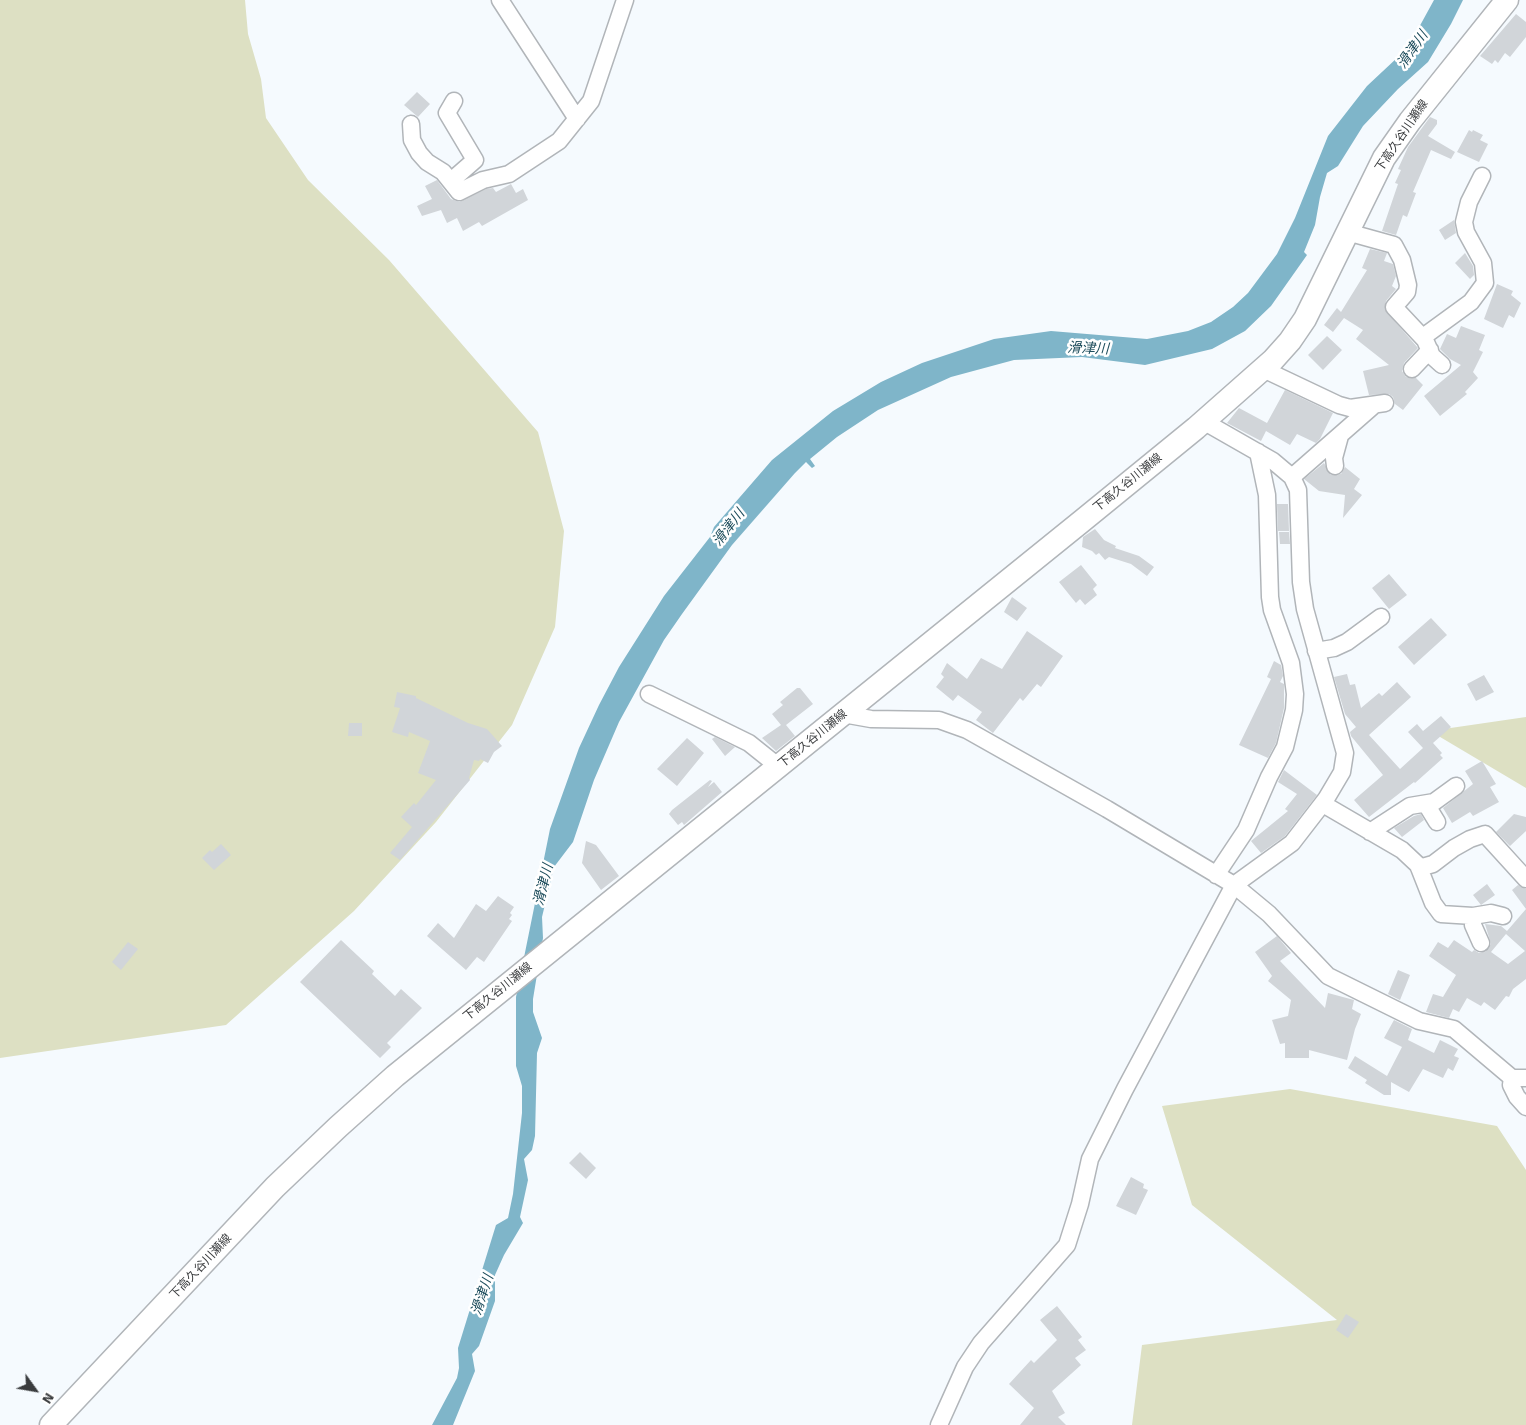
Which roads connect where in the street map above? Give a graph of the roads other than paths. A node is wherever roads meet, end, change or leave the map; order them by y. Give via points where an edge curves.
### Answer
1 (500, 0) edge
2 (625, 0) edge
3 (1507, 0) edge
4 (454, 100) dead end
5 (577, 119) junction
6 (411, 124) dead end
7 (1482, 176) dead end
8 (450, 181) junction
9 (1347, 232) junction
10 (1426, 344) junction
11 (1442, 365) dead end
12 (1263, 369) junction
13 (1412, 369) dead end
14 (1203, 421) junction
15 (1340, 434) junction
16 (1258, 452) junction
17 (1335, 466) dead end
18 (1292, 477) junction
19 (1381, 617) dead end
20 (1316, 651) junction
21 (649, 694) dead end
22 (844, 714) junction
23 (779, 767) junction
24 (1456, 786) dead end
25 (1322, 804) junction
26 (1426, 804) junction
27 (1437, 822) dead end
28 (1370, 832) junction
29 (1419, 868) junction
30 (1216, 875) junction
31 (1526, 880) edge
32 (1234, 885) junction
33 (1473, 916) junction
34 (1503, 916) dead end
35 (1481, 943) dead end
36 (1519, 1078) edge
37 (1526, 1106) edge
38 (51, 1425) edge
39 (939, 1425) edge

1 - 5 street
2 - 5 street via 591,101
3 - 9 main road, 下高久谷川瀬線 via 1384,158
4 - 8 street via 448,113 475,160
5 - 8 street via 559,141 509,174 484,180 459,192
6 - 8 street via 412,140 419,153
7 - 10 street via 1467,207 1464,222 1483,263 1485,283 1471,302
9 - 10 street via 1394,245 1402,260 1408,285 1407,292 1394,307
9 - 12 main road, 下高久谷川瀬線 via 1305,320 1290,342
10 - 11 street
10 - 13 street
12 - 14 main road, 下高久谷川瀬線
12 - 15 street via 1339,405 1350,408 1379,405
14 - 16 street
14 - 22 main road, 下高久谷川瀬線
15 - 17 street
15 - 18 street
16 - 18 street
16 - 30 street via 1267,495 1270,597 1291,663 1294,710 1284,747 1246,830
18 - 20 street via 1300,501 1301,582
19 - 20 street via 1346,642
20 - 25 street via 1345,752 1342,772
21 - 23 street via 749,743
22 - 23 main road, 下高久谷川瀬線
22 - 30 street via 871,719 940,720 967,730
23 - 38 main road, 下高久谷川瀬線 via 388,1083 282,1180
24 - 26 street
25 - 28 street
25 - 32 street via 1292,843
26 - 27 street
26 - 28 street via 1410,806
28 - 29 street via 1402,850
29 - 31 street via 1433,864 1470,839 1485,834
29 - 33 street via 1440,914
30 - 32 street
32 - 36 street via 1269,914 1328,976 1419,1021 1454,1029
32 - 39 street via 1090,1159 1067,1245 981,1343 965,1367
33 - 34 street via 1491,913
33 - 35 street via 1473,925
36 - 37 street via 1511,1085

